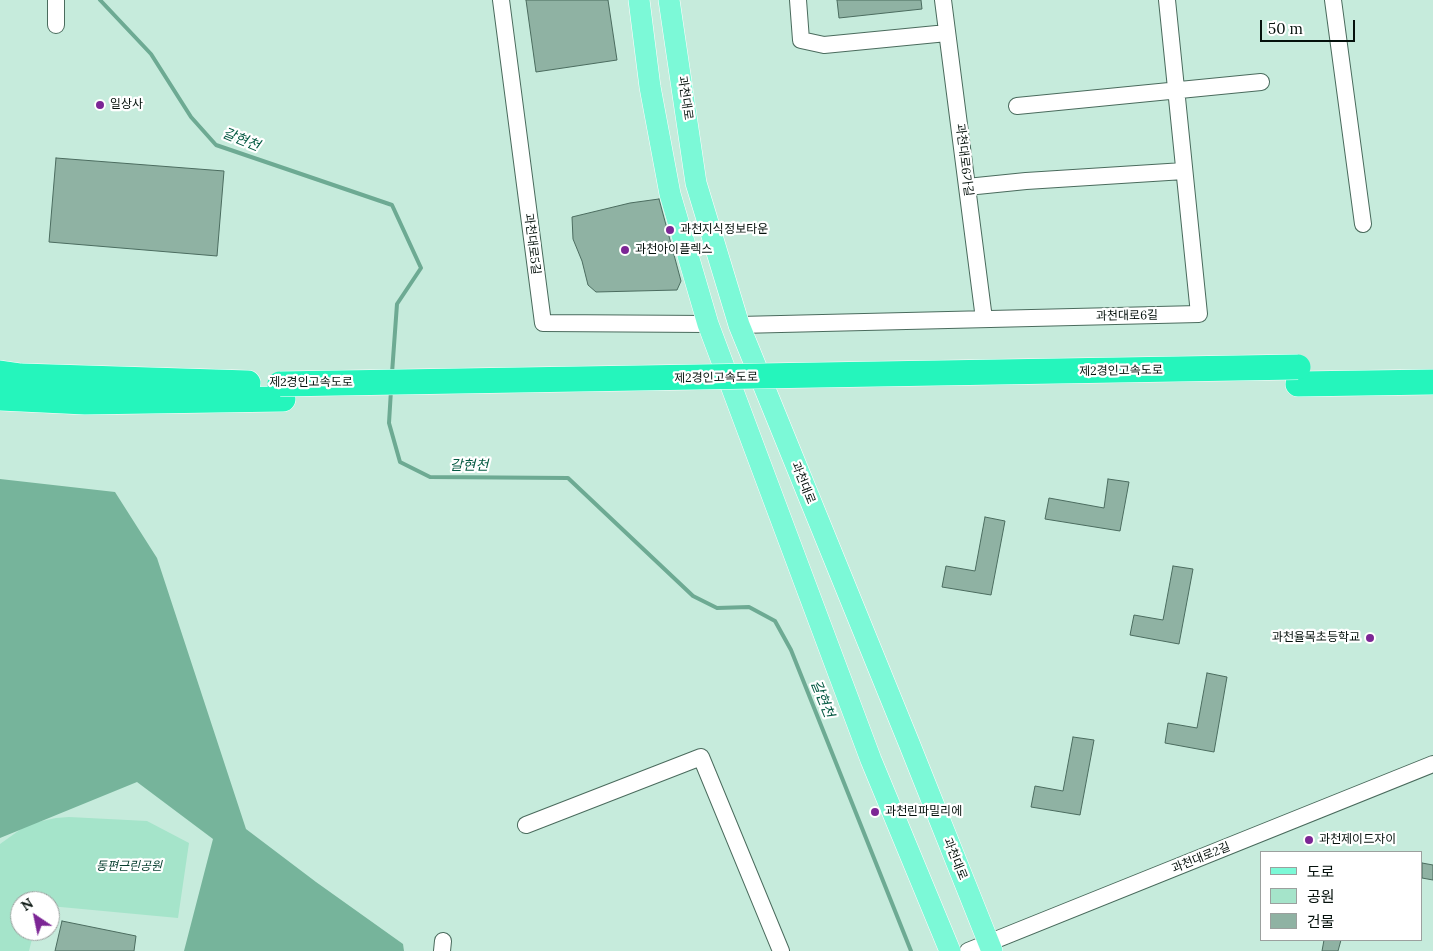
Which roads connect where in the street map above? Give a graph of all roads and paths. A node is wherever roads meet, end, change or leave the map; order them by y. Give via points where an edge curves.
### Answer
1 (56, 0) edge
2 (501, 0) edge
3 (639, 0) edge
4 (670, 0) edge
5 (798, 0) edge
6 (943, 0) edge
7 (1167, 0) edge
8 (1333, 0) edge
9 (56, 25) dead end
10 (947, 33) junction
11 (1261, 82) dead end
12 (1176, 90) junction
13 (1017, 106) dead end
14 (1184, 171) junction
15 (967, 187) junction
16 (1363, 224) dead end
17 (984, 319) junction
18 (708, 324) junction
19 (739, 326) junction
20 (1433, 365) edge
21 (0, 373) edge
22 (1298, 376) junction
23 (1433, 382) edge
24 (282, 392) junction
25 (0, 398) edge
26 (1433, 764) edge
27 (526, 825) dead end
28 (990, 947) edge
29 (781, 951) edge
30 (950, 951) edge
31 (968, 951) edge

1 - 9 street
2 - 18 street, 과천대로5길 via 543,323
3 - 18 main road via 668,186
4 - 19 main road, 과천대로 via 696,183
5 - 10 street via 801,40 824,45
6 - 10 street, 과천대로6가길
7 - 12 street, 과천대로6길
8 - 16 street
10 - 15 street, 과천대로6가길
11 - 12 street
12 - 13 street
12 - 14 street, 과천대로6길
14 - 15 street
14 - 17 street, 과천대로6길 via 1199,314
15 - 17 street, 과천대로6가길
17 - 19 street, 과천대로6길
18 - 30 main road via 871,760
19 - 28 main road, 과천대로
20 - 22 highway, 제2경인고속도로
21 - 24 highway, 제2경인고속도로
22 - 23 highway, 제2경인고속도로
22 - 24 highway, 제2경인고속도로
24 - 25 highway, 제2경인고속도로 via 85,402
26 - 28 street, 과천대로2길
27 - 29 street via 701,757
28 - 31 street, 과천대로2길

